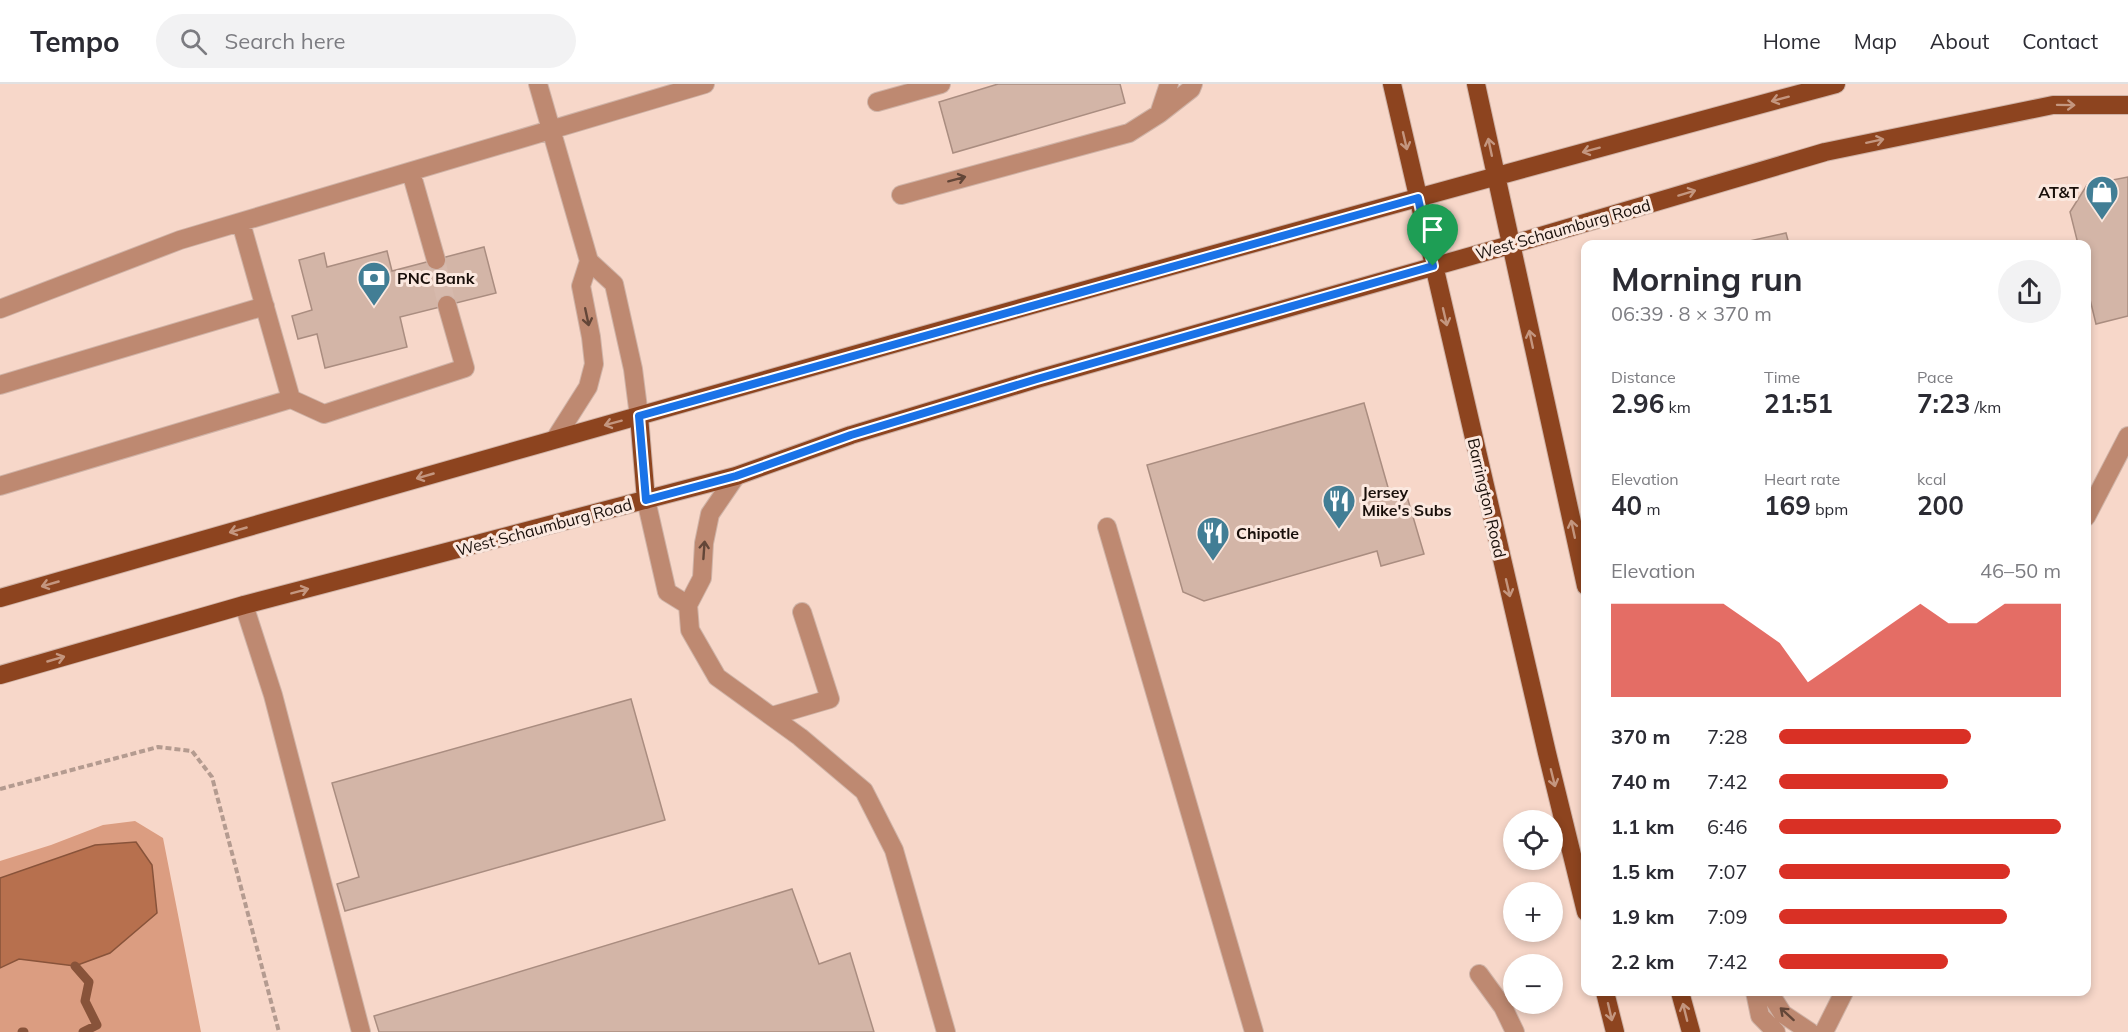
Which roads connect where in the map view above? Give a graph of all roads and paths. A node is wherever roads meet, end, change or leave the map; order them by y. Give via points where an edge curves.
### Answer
1 (538, 84) edge
2 (705, 84) edge
3 (941, 84) edge
4 (1169, 84) edge
5 (1193, 84) edge
6 (1392, 84) edge
7 (1476, 84) edge
8 (1836, 84) edge
9 (877, 102) dead end
10 (2128, 105) edge
11 (1159, 114) junction
12 (551, 130) junction
13 (411, 172) junction
14 (1496, 175) junction
15 (901, 195) dead end
16 (1418, 198) junction
17 (241, 223) junction
18 (1510, 245) junction
19 (436, 260) tunnel mouth
20 (589, 261) junction
21 (1433, 266) junction
22 (447, 305) tunnel mouth
23 (265, 306) junction
24 (0, 309) edge
25 (0, 385) edge
26 (291, 399) junction
27 (639, 416) junction
28 (2128, 436) edge
29 (555, 439) junction
30 (736, 476) junction
31 (0, 486) edge
32 (646, 500) junction
33 (2091, 507) edge
34 (1107, 527) dead end
35 (1581, 564) edge
36 (0, 598) edge
37 (244, 605) junction
38 (688, 605) junction
39 (802, 612) dead end
40 (0, 675) edge
41 (772, 716) junction
42 (0, 789) edge
43 (1581, 891) edge
44 (1479, 974) dead end
45 (1606, 996) edge
46 (1681, 996) edge
47 (1756, 996) edge
48 (1772, 996) edge
49 (1842, 996) edge
50 (279, 1032) edge
51 (361, 1032) edge
52 (946, 1032) edge
53 (1254, 1032) edge
54 (1515, 1032) edge
55 (1615, 1032) edge
56 (1690, 1032) edge
57 (1776, 1032) edge
58 (1810, 1032) edge
59 (1824, 1032) edge

1 - 12 lane
2 - 12 lane
3 - 9 lane
4 - 11 lane
5 - 11 lane
6 -> 16 main road, Barrington Road
14 -> 7 main road
8 -> 14 main road
18 -> 10 main road, West Schaumburg Road via 1825,152 2053,105
15 -> 11 lane via 1129,133
12 - 13 lane
12 - 20 lane
13 - 17 lane
13 - 19 lane
14 - 16 main road
14 - 18 main road
16 - 21 main road, Barrington Road
16 - 27 main road
17 - 23 lane
17 - 24 lane via 180,240
18 - 21 main road, West Schaumburg Road
35 -> 18 main road
20 - 27 lane via 614,284
20 -> 29 lane via 581,286 594,364 588,387
21 - 30 main road, West Schaumburg Road via 851,435
21 -> 43 main road, Barrington Road
22 - 26 lane via 465,368 324,414
23 - 25 lane
23 - 26 lane
26 - 31 lane
27 -> 29 main road
27 - 32 main road
28 - 33 lane
29 -> 36 main road
30 - 32 main road, West Schaumburg Road
38 -> 30 lane via 702,578 710,514
37 -> 32 main road, West Schaumburg Road
32 - 38 lane via 667,591
34 - 53 lane
40 -> 37 main road, West Schaumburg Road
37 - 51 lane via 273,695
38 - 41 lane via 690,630 717,676
39 - 41 lane via 830,699
41 - 52 lane via 864,791 894,850
42 - 50 path via 158,747 192,751 212,777
44 - 54 lane
45 -> 55 main road
56 -> 46 main road
47 - 57 lane via 1760,1016
58 -> 48 lane via 1783,1014
49 - 59 lane

